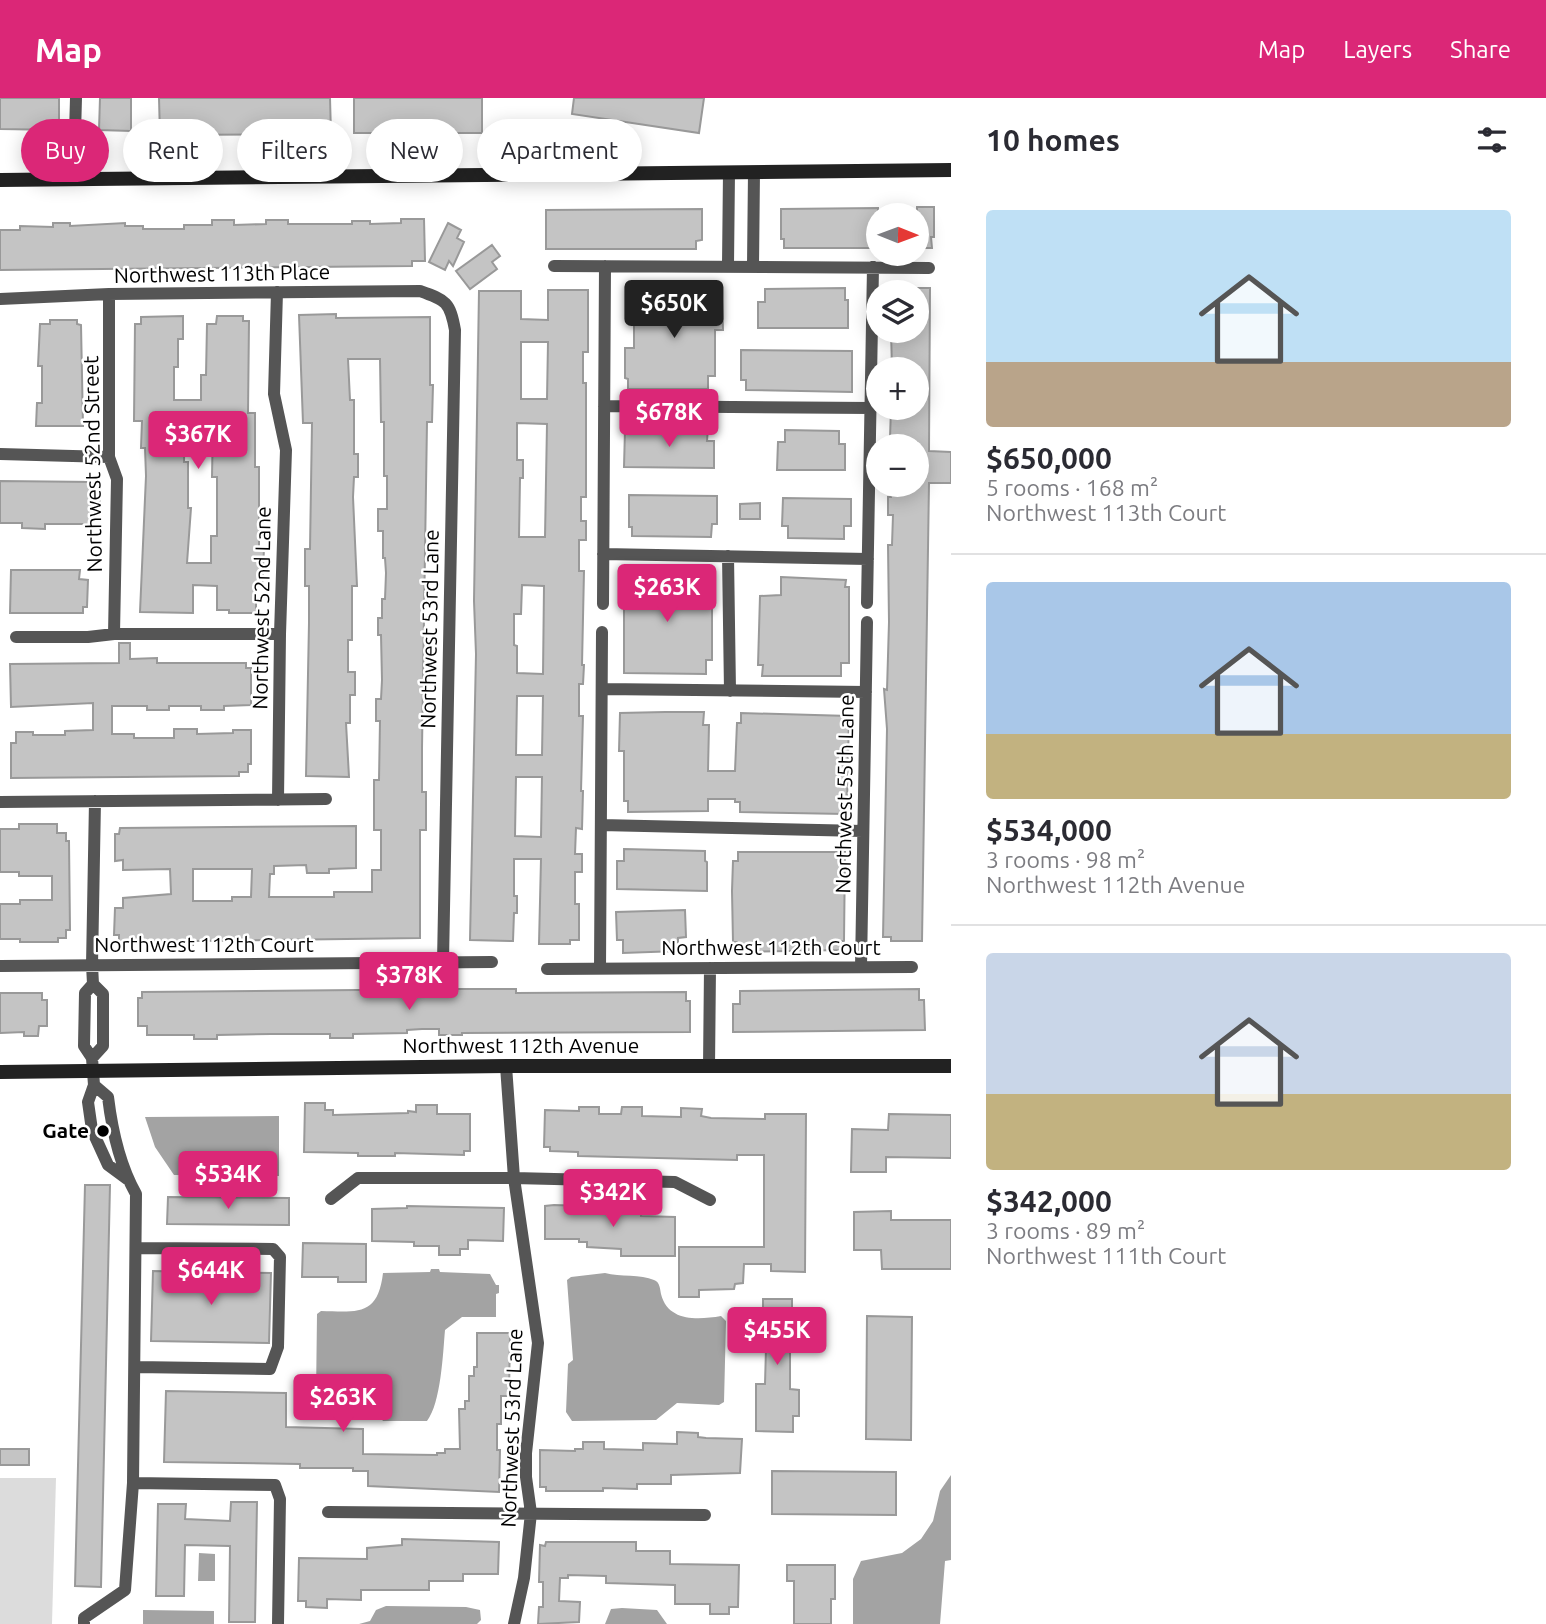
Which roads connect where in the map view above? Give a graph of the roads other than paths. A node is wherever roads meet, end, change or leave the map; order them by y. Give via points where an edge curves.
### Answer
1 (76, 98) edge
2 (75, 119) edge
3 (951, 170) edge
4 (729, 172) junction
5 (754, 172) junction
6 (0, 180) edge
7 (728, 265) junction
8 (554, 266) dead end
9 (605, 266) junction
10 (753, 266) junction
11 (873, 267) junction
12 (929, 268) dead end
13 (277, 292) junction
14 (109, 294) junction
15 (0, 299) edge
16 (443, 299) joint
17 (871, 357) edge
18 (604, 406) junction
19 (866, 408) edge
20 (870, 420) edge
21 (0, 454) edge
22 (109, 457) junction
23 (603, 554) junction
24 (729, 556) junction
25 (868, 559) junction
26 (867, 603) dead end
27 (603, 604) dead end
28 (867, 622) dead end
29 (602, 632) dead end
30 (114, 634) junction
31 (280, 634) junction
32 (16, 638) dead end
33 (602, 690) junction
34 (730, 691) junction
35 (866, 692) junction
36 (326, 799) dead end
37 (278, 800) junction
38 (94, 801) junction
39 (0, 802) edge
40 (601, 825) junction
41 (863, 831) junction
42 (443, 962) junction
43 (492, 962) dead end
44 (92, 965) junction
45 (0, 966) edge
46 (861, 967) junction
47 (912, 967) dead end
48 (710, 968) junction
49 (547, 969) dead end
50 (600, 969) junction
51 (93, 984) junction
52 (506, 1066) junction
53 (951, 1066) edge
54 (709, 1067) junction
55 (93, 1071) junction
56 (0, 1072) edge
57 (514, 1178) junction
58 (127, 1179) junction
59 (331, 1199) dead end
60 (710, 1200) dead end
61 (137, 1248) junction
62 (135, 1367) junction
63 (133, 1483) junction
64 (328, 1512) dead end
65 (531, 1513) junction
66 (705, 1515) dead end
67 (84, 1624) edge
68 (278, 1624) edge
69 (514, 1624) edge

1 - 2 street
3 - 5 street
4 - 5 street
4 - 6 street
4 - 7 street
5 - 10 street
7 - 9 street
7 - 10 street
8 - 9 street
9 - 18 street
10 - 11 street
11 - 12 street
11 - 17 street
13 - 14 street, Northwest 113th Place
13 - 16 street, Northwest 113th Place via 420,291
13 - 31 street, Northwest 52nd Lane via 274,394 286,450
14 - 15 street, Northwest 113th Place
14 - 22 street, Northwest 52nd Street
16 - 42 street, Northwest 53rd Lane via 455,330
18 - 19 street
18 - 23 street
20 - 25 street
21 - 22 street
22 - 30 street, Northwest 52nd Street via 117,480
23 - 24 street
23 - 27 street
24 - 25 street
24 - 34 street
25 - 26 street
28 - 35 street, Northwest 55th Lane
29 - 33 street
30 - 31 street
30 - 32 street
31 - 37 street, Northwest 52nd Lane
33 - 34 street
33 - 40 street
34 - 35 street
35 - 41 street, Northwest 55th Lane
36 - 37 street
37 - 38 street
38 - 39 street
38 - 44 street
40 - 41 street
40 - 50 street
41 - 46 street, Northwest 55th Lane
42 - 43 street, Northwest 112th Court
42 - 44 street, Northwest 112th Court
44 - 45 street, Northwest 112th Court
44 - 51 street
46 - 47 street, Northwest 112th Court
46 - 48 street, Northwest 112th Court
48 - 50 street, Northwest 112th Court
48 - 54 street
49 - 50 street, Northwest 112th Court
51 - 55 street via 85,993 84,1046
51 - 55 street via 103,994 103,1045
52 - 54 street, Northwest 112th Avenue
52 - 55 street, Northwest 112th Avenue
52 - 57 street, Northwest 53rd Lane
53 - 54 street, Northwest 112th Avenue
55 - 56 street, Northwest 112th Avenue
55 - 58 street via 108,1097 112,1130
55 - 58 street via 88,1102 92,1130 108,1165
57 - 59 street via 358,1178
57 - 60 street via 675,1182
57 - 65 street, Northwest 53rd Lane via 538,1343 526,1453
58 - 61 street via 136,1194
61 - 62 street
61 - 62 street via 273,1249 280,1258 278,1347 270,1368
62 - 63 street
63 - 67 street via 125,1590 84,1618
63 - 68 street via 275,1485 280,1499
64 - 65 street
65 - 66 street
65 - 69 street, Northwest 53rd Lane

